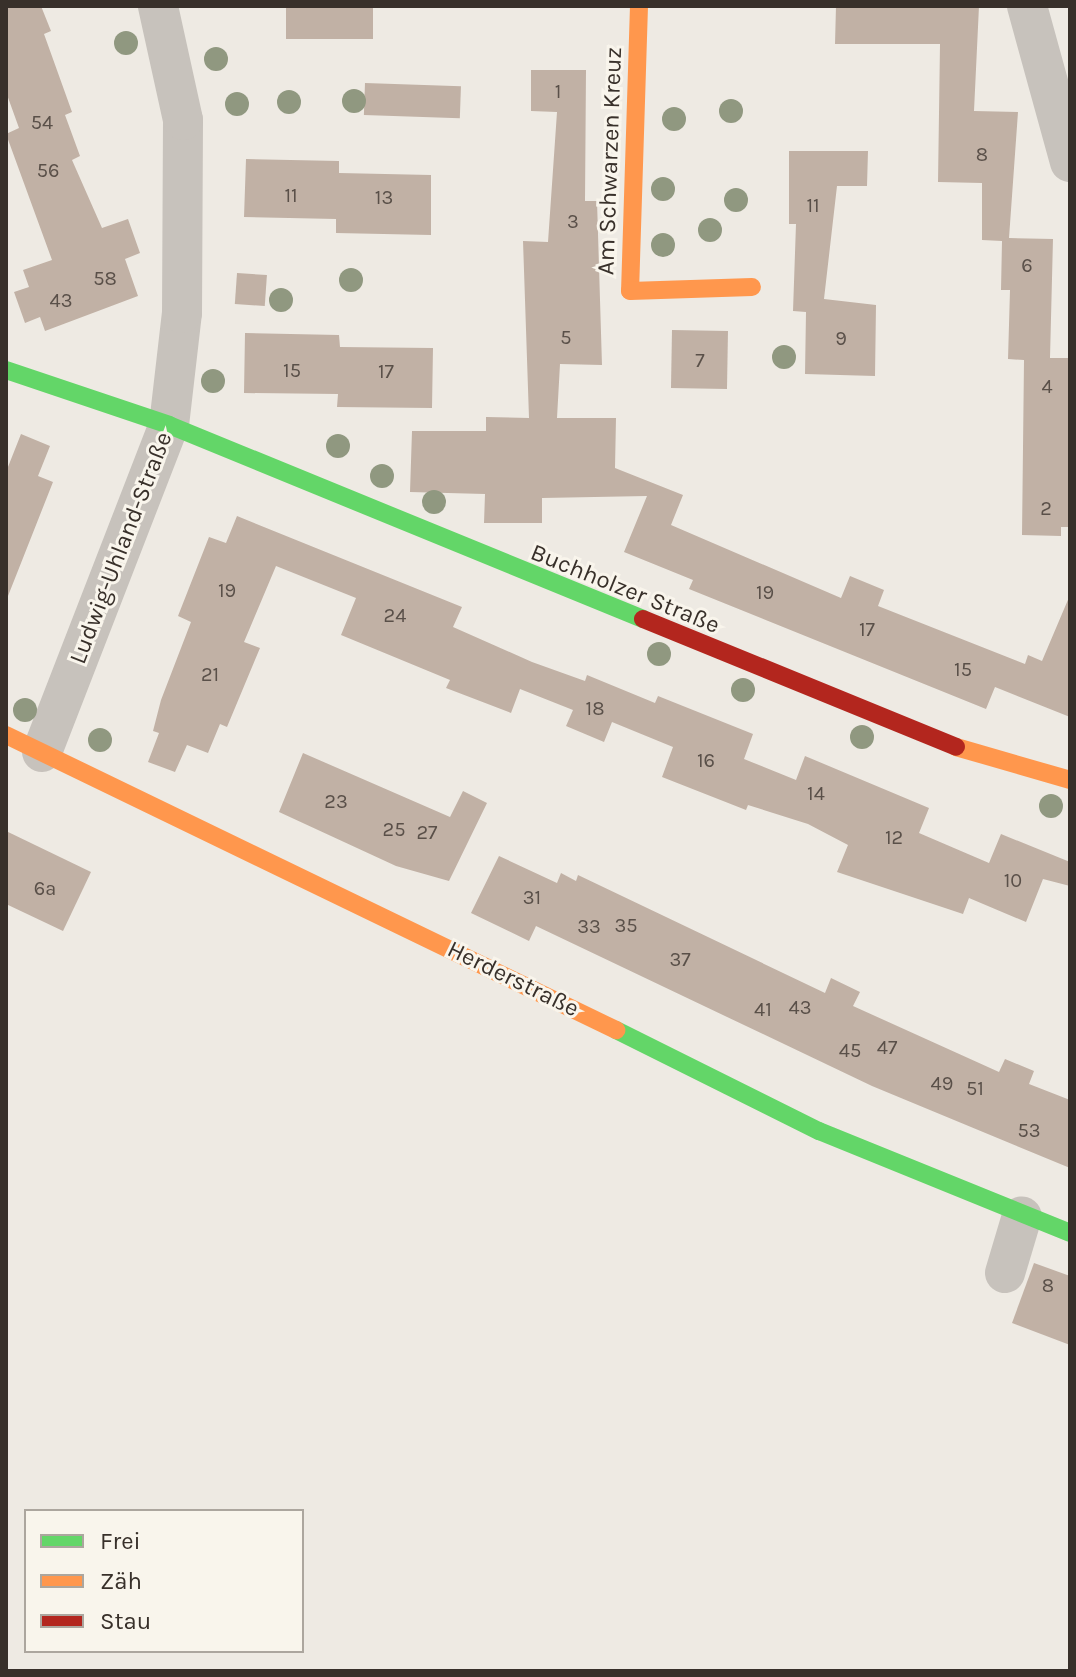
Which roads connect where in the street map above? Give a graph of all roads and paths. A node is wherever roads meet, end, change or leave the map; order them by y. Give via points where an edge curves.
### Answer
1 (158, 6) edge
2 (639, 6) edge
3 (1027, 6) edge
4 (1070, 162) edge
5 (752, 287) dead end
6 (6, 370) edge
7 (169, 425) junction
8 (6, 735) edge
9 (42, 752) junction
10 (1070, 780) edge
11 (1022, 1216) junction
12 (1070, 1233) edge
13 (1005, 1273) dead end

1 - 7 street, Ludwig-Uhland-Straße via 183,120 182,313
2 - 5 street, Am Schwarzen Kreuz via 630,291
3 - 4 street
6 - 7 street, Buchholzer Straße
7 - 9 street, Ludwig-Uhland-Straße
7 - 10 street, Buchholzer Straße via 978,756
8 - 9 street, Herderstraße
9 - 11 street, Herderstraße via 819,1131
11 - 12 street, Herderstraße
11 - 13 street

